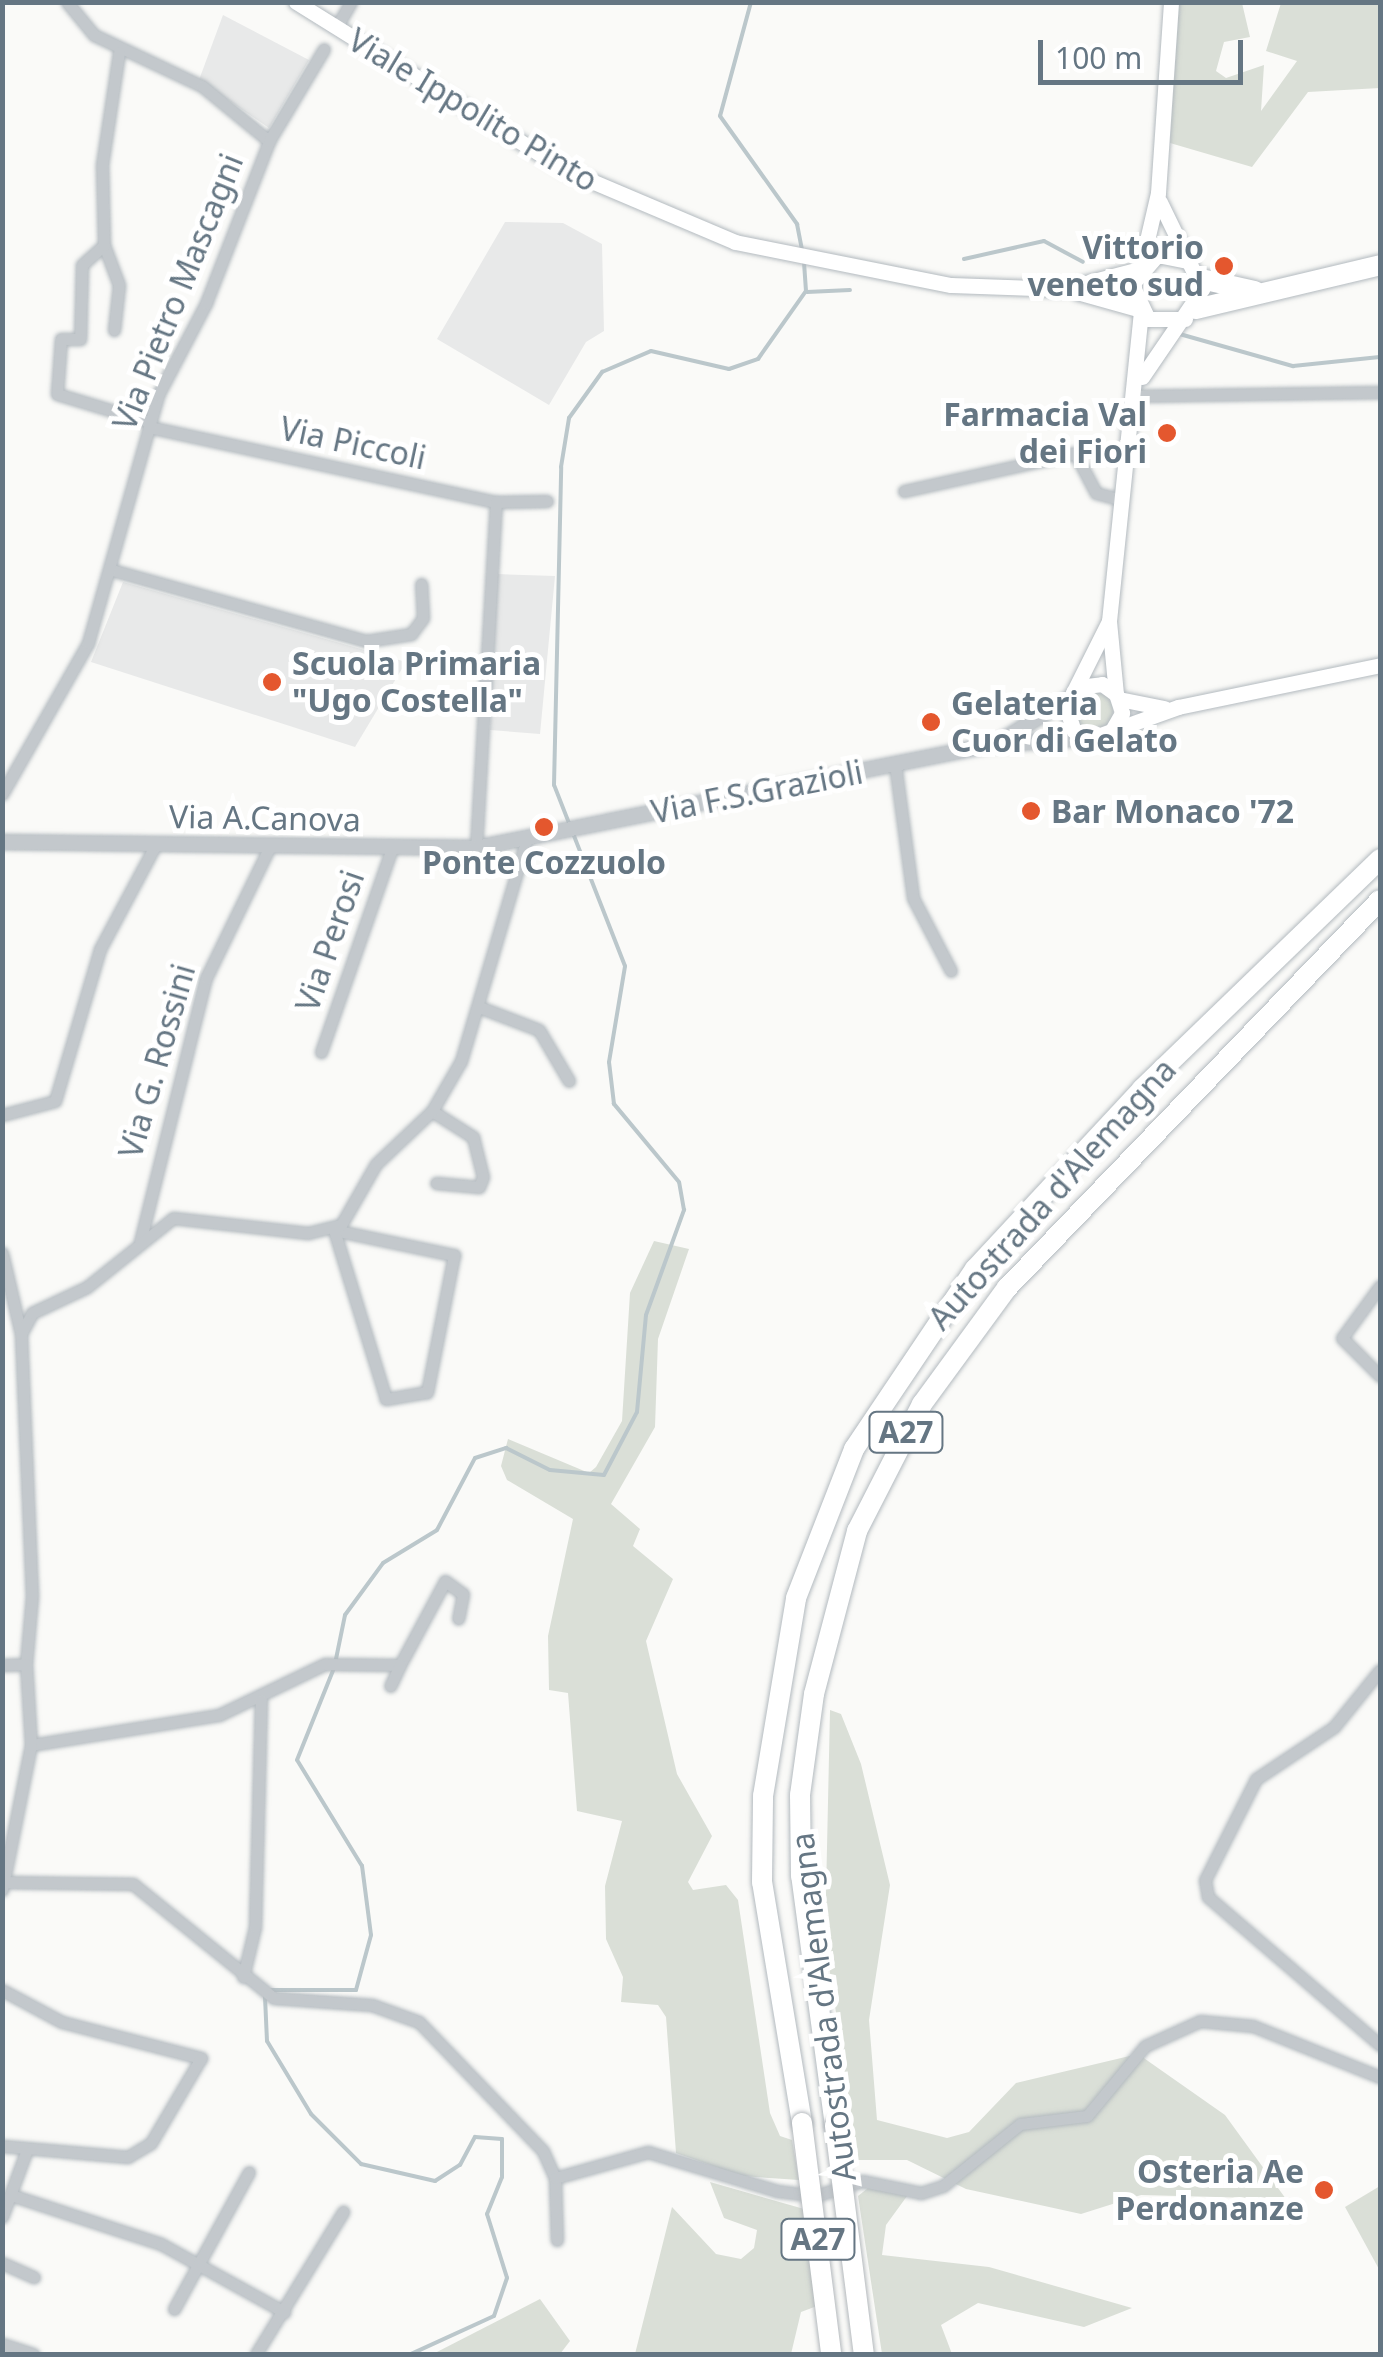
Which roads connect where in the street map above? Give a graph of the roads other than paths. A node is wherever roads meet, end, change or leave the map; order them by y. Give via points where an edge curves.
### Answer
1 (68, 2) edge
2 (296, 2) edge
3 (351, 2) edge
4 (1171, 2) edge
5 (336, 28) junction
6 (324, 49) dead end
7 (120, 52) junction
8 (269, 141) junction
9 (1158, 194) junction
10 (104, 245) junction
11 (1380, 265) edge
12 (1140, 267) junction
13 (1195, 270) junction
14 (1063, 289) junction
15 (1257, 291) junction
16 (1140, 311) junction
17 (1192, 313) junction
18 (114, 330) dead end
19 (1380, 392) edge
20 (1135, 396) junction
21 (149, 425) junction
22 (904, 492) dead end
23 (1123, 500) junction
24 (547, 501) dead end
25 (496, 502) junction
26 (112, 570) junction
27 (421, 584) dead end
28 (1109, 621) junction
29 (1380, 665) edge
30 (1073, 693) junction
31 (1118, 697) junction
32 (1178, 707) junction
33 (1112, 732) junction
34 (1089, 738) junction
35 (990, 746) junction
36 (895, 764) junction
37 (2, 794) edge
38 (526, 841) junction
39 (2, 842) edge
40 (156, 844) junction
41 (270, 846) junction
42 (392, 848) junction
43 (476, 848) junction
44 (1380, 859) edge
45 (1380, 900) edge
46 (952, 972) dead end
47 (478, 1007) junction
48 (321, 1052) dead end
49 (568, 1081) dead end
50 (432, 1111) junction
51 (2, 1115) edge
52 (436, 1183) dead end
53 (334, 1230) junction
54 (140, 1242) junction
55 (2, 1253) edge
56 (1380, 1286) edge
57 (21, 1334) junction
58 (1380, 1376) edge
59 (458, 1618) dead end
60 (26, 1664) junction
61 (2, 1665) edge
62 (400, 1665) junction
63 (1380, 1670) edge
64 (390, 1686) dead end
65 (261, 1700) junction
66 (31, 1746) junction
67 (4, 1886) edge
68 (243, 1976) junction
69 (2, 1990) edge
70 (1380, 2045) edge
71 (1380, 2077) edge
72 (2, 2146) edge
73 (26, 2152) junction
74 (249, 2172) dead end
75 (555, 2178) junction
76 (10, 2195) junction
77 (344, 2212) dead end
78 (2, 2217) edge
79 (557, 2240) dead end
80 (2, 2262) edge
81 (199, 2264) junction
82 (34, 2276) dead end
83 (174, 2308) dead end
84 (284, 2312) junction
85 (2, 2344) edge
86 (33, 2354) edge
87 (256, 2354) edge
88 (832, 2354) edge
89 (864, 2354) edge

1 - 7 street
2 - 5 main road, Viale Ippolito Pinto
3 - 5 street
4 - 9 main road
5 - 14 main road, Viale Ippolito Pinto via 584,179 787,256 952,285
6 - 8 street, Via Pietro Mascagni
7 - 8 street via 202,86
7 - 10 street via 102,165
8 - 21 street, Via Pietro Mascagni
9 - 12 main road
9 - 13 main road
10 - 18 street via 118,284
10 - 21 street, Via Piccoli via 82,265 80,339 61,339 57,394
11 - 15 highway
12 - 13 main road via 1168,254
12 - 14 main road, Viale Ippolito Pinto
12 - 16 main road
13 - 15 highway
13 - 17 main road
14 - 16 main road, Viale Ippolito Pinto
15 - 17 highway
16 - 17 main road via 1167,325
16 - 20 main road
17 - 20 main road via 1151,360
19 - 20 street
20 - 23 main road
21 - 25 street, Via Piccoli
21 - 26 street, Via Pietro Mascagni
22 - 23 street via 1075,454 1096,493
23 - 28 main road
24 - 25 street, Via Piccoli
25 - 43 street
26 - 27 street via 366,641 411,634 423,618
26 - 37 street, Via Pietro Mascagni via 83,655
28 - 30 main road
28 - 31 main road
29 - 32 main road
30 - 31 main road via 1102,684
30 - 34 main road via 1068,724
30 - 35 street, Via F.S.Grazioli
31 - 32 main road
31 - 33 main road
32 - 33 main road
33 - 34 main road
34 - 35 street, Via F.S.Grazioli
35 - 36 street, Via F.S.Grazioli
36 - 38 street, Via F.S.Grazioli
36 - 46 street via 913,898
38 - 43 street, Via A.Canova
38 - 47 street
39 - 40 street, Via A.Canova
40 - 41 street, Via A.Canova
40 - 51 street via 100,949 55,1101
41 - 42 street, Via A.Canova
41 - 54 street, Via G. Rossini via 206,978
42 - 43 street, Via A.Canova
42 - 48 street, Via Perosi
44 - 88 highway, Autostrada d'Alemagna / A27, bridge via 1142,1090 975,1269 854,1449 796,1598 763,1796 762,1882
45 - 89 highway, Autostrada d'Alemagna / A27, bridge via 1007,1288 922,1404 857,1531 814,1694 800,1796 801,1876
47 - 49 street via 538,1030
47 - 50 street
50 - 52 street via 473,1137 483,1177 478,1187
50 - 53 street via 380,1158
53 - 53 street via 454,1255 427,1392 386,1399
53 - 54 street via 181,1216
54 - 57 street via 87,1287 32,1313
55 - 57 street
56 - 58 street via 1342,1338
57 - 60 street via 32,1596
59 - 62 street via 464,1594 446,1581
60 - 61 street
60 - 66 street
62 - 64 street
62 - 65 street via 325,1664
63 - 70 street via 1334,1727 1256,1779 1205,1880 1208,1897
65 - 66 street via 177,1726
65 - 68 street via 255,1927
66 - 67 street
67 - 68 street via 133,1884
68 - 75 street via 274,1998 372,2005 419,2022 506,2105
69 - 73 street via 62,2022 200,2058 170,2116 128,2157
71 - 75 street via 1253,2026 1200,2021 1146,2046 1087,2116 1020,2124 943,2186 921,2192 862,2181 815,2196 648,2152
72 - 73 street
73 - 76 street
74 - 81 street
75 - 79 street
76 - 78 street
76 - 81 street
77 - 84 street
80 - 82 street
81 - 83 street
81 - 84 street
84 - 87 street
85 - 86 street

